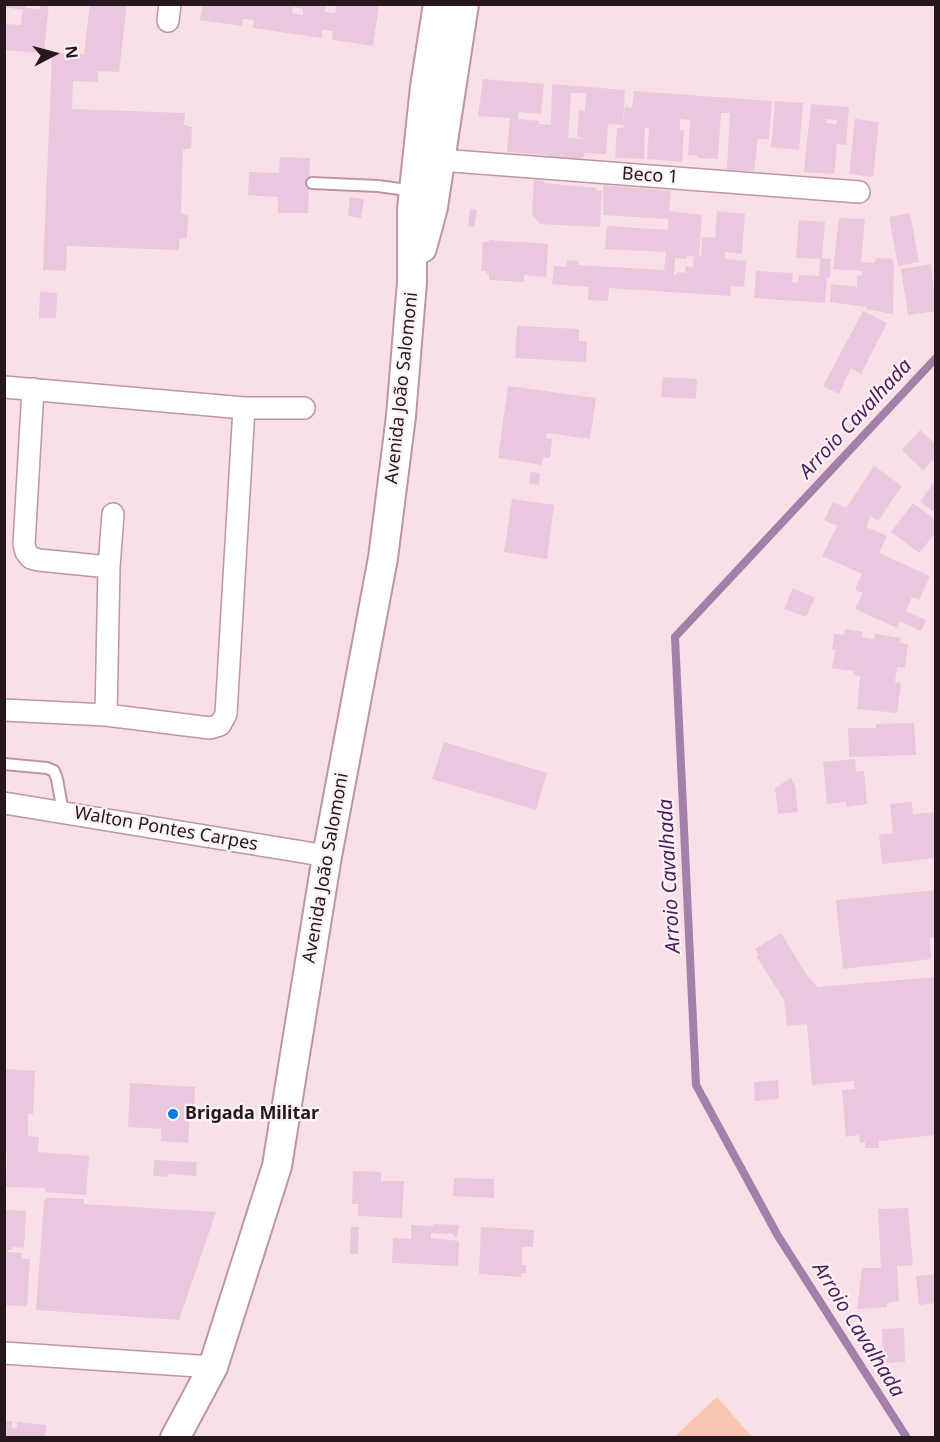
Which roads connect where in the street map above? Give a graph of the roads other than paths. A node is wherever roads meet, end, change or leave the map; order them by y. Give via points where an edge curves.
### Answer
1 (438, 4) edge
2 (464, 4) edge
3 (440, 160) junction
4 (312, 183) dead end
5 (414, 191) junction
6 (860, 192) dead end
7 (412, 282) junction
8 (4, 387) edge
9 (33, 389) junction
10 (244, 408) junction
11 (304, 408) dead end
12 (113, 514) dead end
13 (110, 567) junction
14 (4, 710) edge
15 (106, 715) junction
16 (4, 764) edge
17 (4, 803) edge
18 (63, 812) junction
19 (327, 856) junction
20 (4, 1353) edge
21 (213, 1367) junction
22 (175, 1437) edge

1 - 5 main road, Avenida João Salomoni
2 - 3 main road, Avenida João Salomoni
3 - 6 street, Beco 1
3 - 7 main road, Avenida João Salomoni via 434,207
4 - 5 lane
5 - 7 main road, Avenida João Salomoni
7 - 19 main road, Avenida João Salomoni via 401,417 383,558
8 - 9 street
9 - 10 street
9 - 13 street via 26,552 39,560
10 - 11 street
10 - 15 street via 226,714 220,725 210,728
12 - 13 street
13 - 15 street
14 - 15 street
16 - 18 lane via 54,771
17 - 18 street, Walton Pontes Carpes
18 - 19 street, Walton Pontes Carpes
19 - 21 main road, Avenida João Salomoni via 277,1166
20 - 21 street
21 - 22 main road, Avenida João Salomoni

